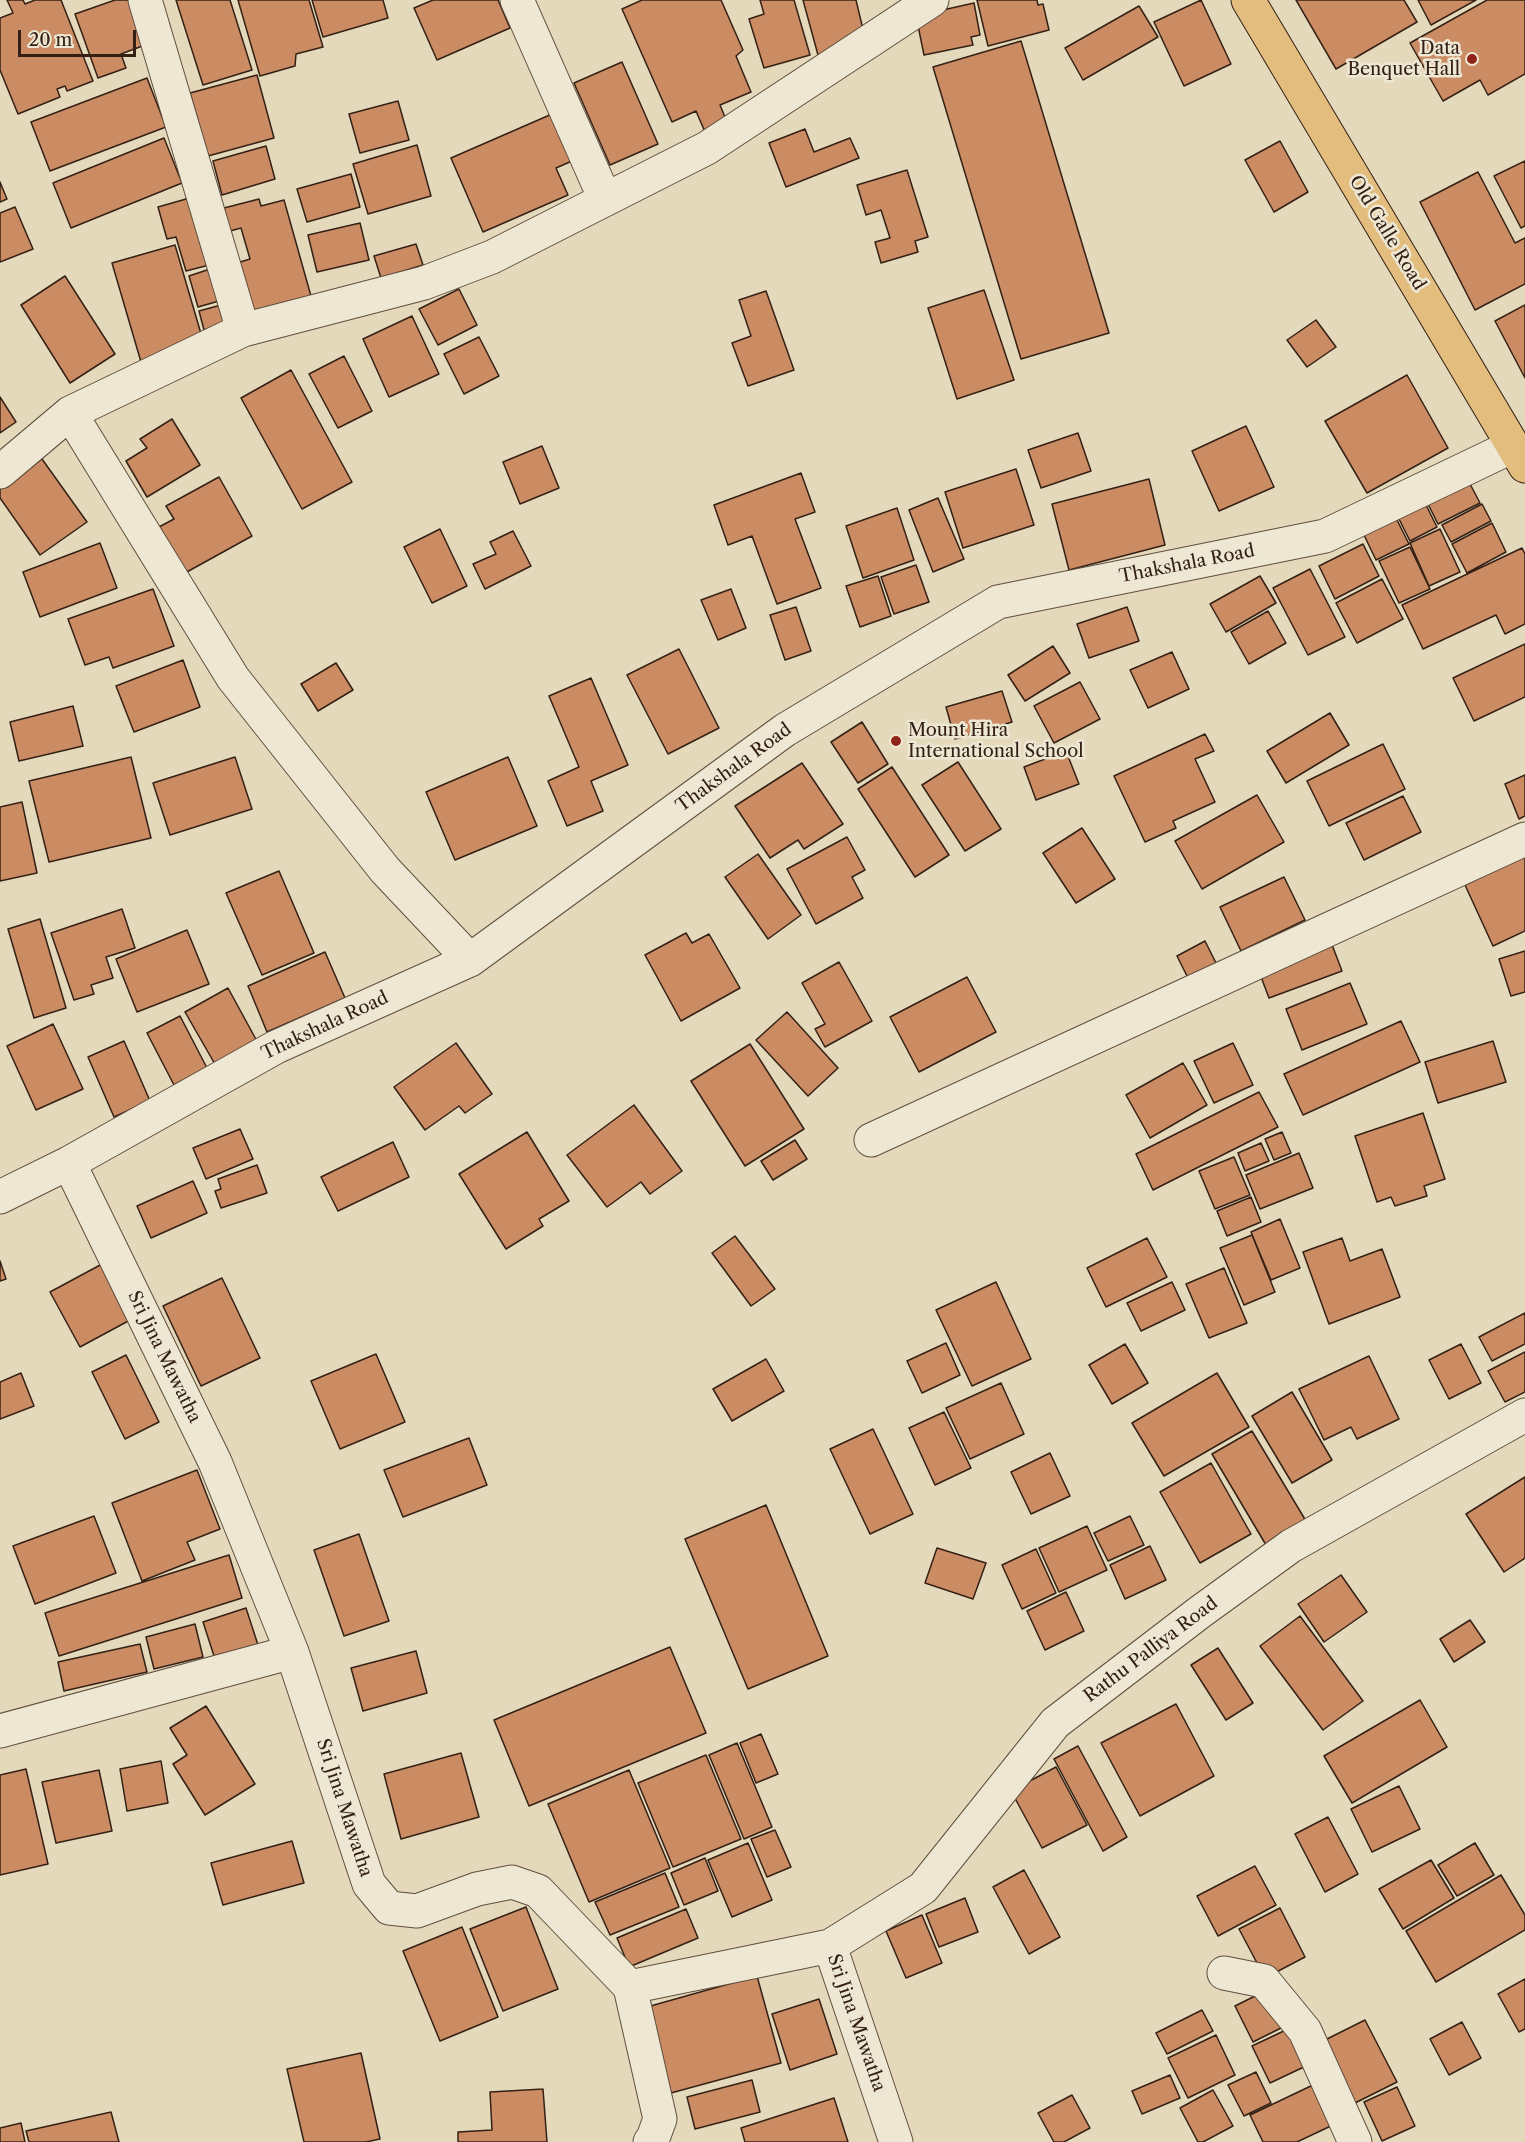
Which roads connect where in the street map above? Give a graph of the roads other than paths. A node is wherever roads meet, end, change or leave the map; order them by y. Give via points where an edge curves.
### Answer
1 (145, 0) edge
2 (517, 0) edge
3 (932, 0) edge
4 (1248, 0) edge
5 (605, 199) junction
6 (243, 330) junction
7 (70, 413) junction
8 (1519, 456) edge
9 (0, 472) edge
10 (1525, 839) edge
11 (470, 960) junction
12 (871, 1140) dead end
13 (69, 1163) junction
14 (0, 1197) edge
15 (1525, 1415) edge
16 (292, 1652) junction
17 (0, 1731) edge
18 (830, 1946) junction
19 (1224, 1972) dead end
20 (630, 1987) junction
21 (650, 2142) edge
22 (896, 2142) edge
23 (1355, 2142) edge

1 - 6 street
2 - 5 street
3 - 5 street via 707,148
4 - 8 highway, Old Galle Road
5 - 6 street via 492,257 424,283
6 - 7 street
7 - 9 street
7 - 11 street via 233,678 385,870
8 - 11 street, Thakshala Road via 1325,536 998,602 785,730
10 - 12 street
11 - 13 street, Thakshala Road via 276,1047
13 - 14 street, Thakshala Road
13 - 16 street, Sri Jina Mawatha via 215,1462
15 - 18 street, Rathu Palliya Road via 1291,1546 1200,1612 1055,1723 923,1888
16 - 17 street
16 - 20 street, Sri Jina Mawatha via 369,1884 388,1908 417,1911 477,1889 512,1882 538,1891
18 - 20 street, Sri Jina Mawatha
18 - 22 street, Sri Jina Mawatha
19 - 23 street via 1264,1981 1305,2031
20 - 21 street via 660,2119

